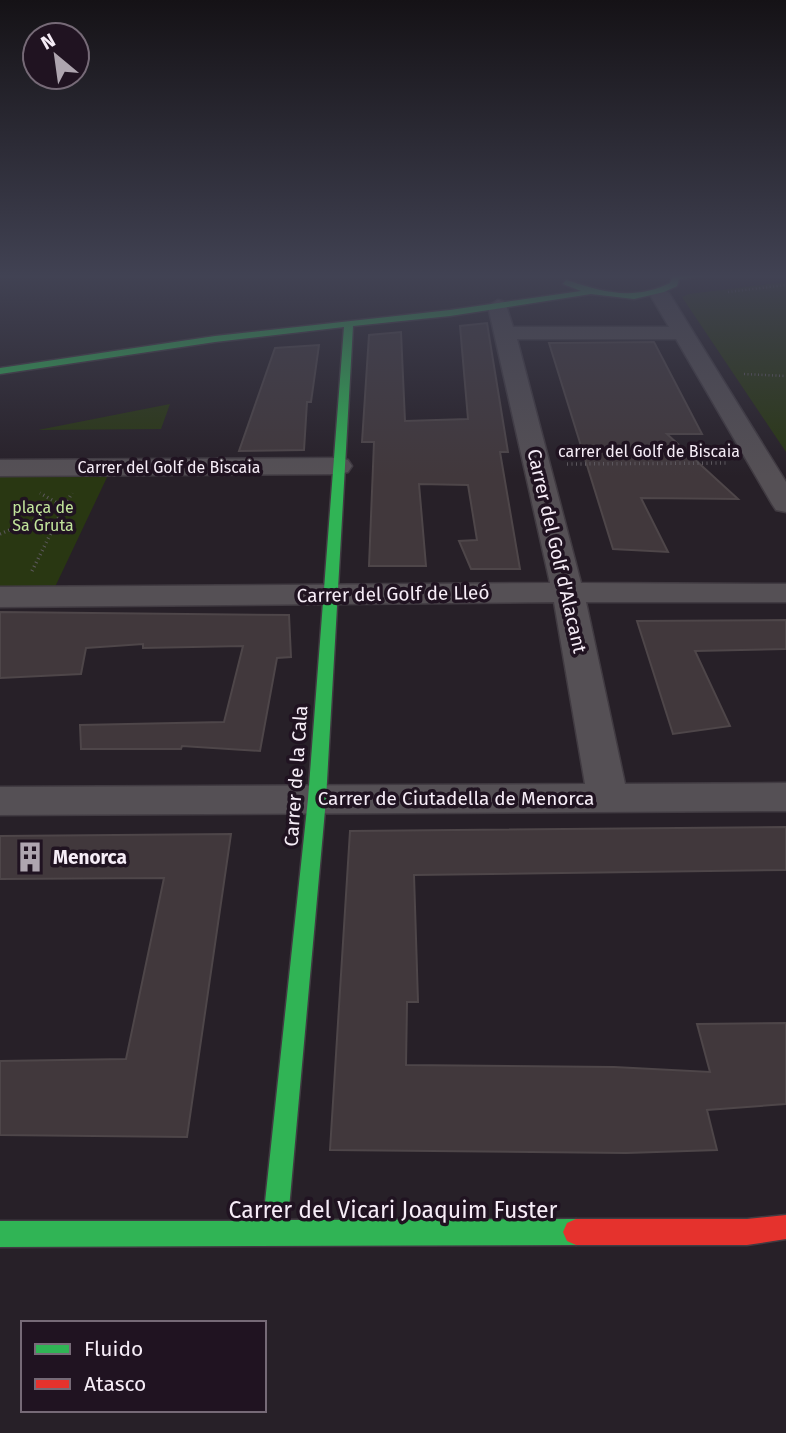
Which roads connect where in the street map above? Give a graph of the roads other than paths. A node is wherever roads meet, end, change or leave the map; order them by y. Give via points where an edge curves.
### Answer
1 (193, 342) edge
2 (348, 342) edge
3 (508, 342) edge
4 (688, 342) edge
5 (0, 371) edge
6 (339, 466) junction
7 (0, 468) edge
8 (786, 504) edge
9 (568, 592) junction
10 (786, 593) edge
11 (330, 595) junction
12 (10, 597) edge
13 (786, 797) edge
14 (608, 798) junction
15 (317, 799) junction
16 (0, 801) edge
17 (786, 1227) edge
18 (274, 1233) junction
19 (0, 1234) edge

1 - 5 street
2 - 6 street, Carrer de la Cala
3 - 9 street, Carrer del Golf d'Alacant
4 - 8 street
6 - 7 street, Carrer del Golf de Biscaia
6 - 11 street, Carrer de la Cala
9 - 10 street, Carrer del Golf de Lleó
9 - 11 street, Carrer del Golf de Lleó
9 - 14 street, Carrer del Golf d'Alacant
11 - 12 street, Carrer del Golf de Lleó
11 - 15 street, Carrer de la Cala
13 - 14 street, Carrer de Ciutadella de Menorca
14 - 15 street, Carrer de Ciutadella de Menorca
15 - 16 street, Carrer de Ciutadella de Menorca
15 - 18 street, Carrer de la Cala
17 - 18 street, Carrer del Vicari Joaquim Fuster via 747,1232
18 - 19 street, Carrer del Vicari Joaquim Fuster

